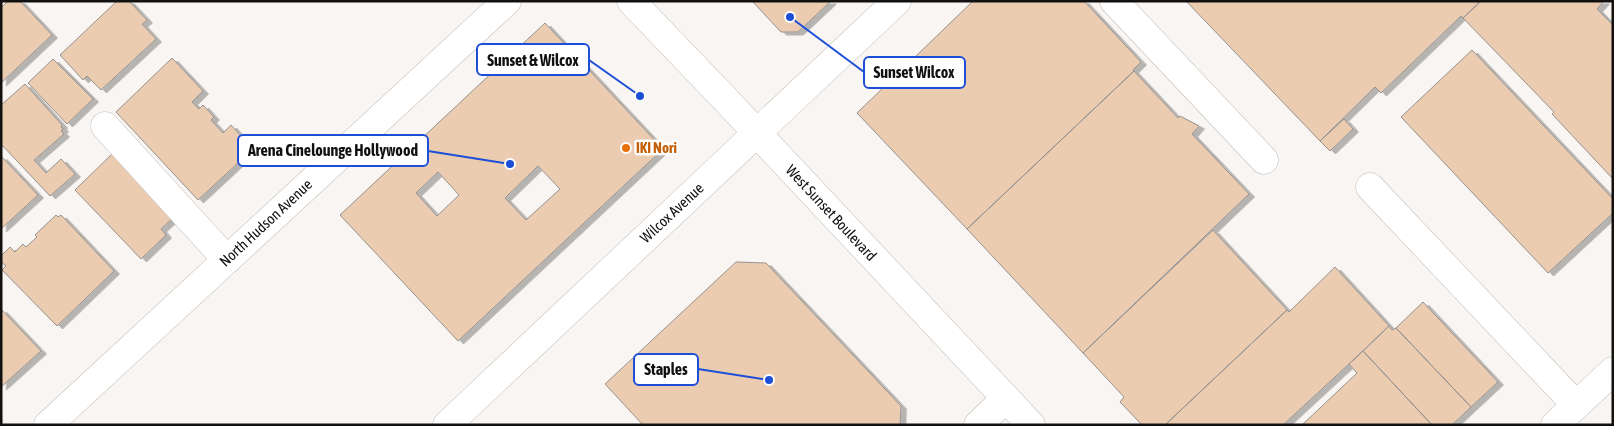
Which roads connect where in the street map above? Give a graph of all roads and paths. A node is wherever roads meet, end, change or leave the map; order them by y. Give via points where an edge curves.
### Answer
1 (507, 1) edge
2 (631, 1) edge
3 (897, 1) edge
4 (1127, 6) edge
5 (105, 126) dead end
6 (756, 133) junction
7 (1264, 160) dead end
8 (1370, 187) dead end
9 (227, 260) junction
10 (1613, 370) edge
11 (1006, 398) junction
12 (1576, 405) junction
13 (48, 425) edge
14 (448, 425) edge
15 (978, 425) edge
16 (1031, 425) edge
17 (1556, 425) edge

1 - 9 street, North Hudson Avenue
2 - 6 street, West Sunset Boulevard
3 - 6 street, Wilcox Avenue
4 - 7 street
5 - 9 street
6 - 11 street, West Sunset Boulevard
6 - 14 street, Wilcox Avenue
8 - 12 street
9 - 13 street, North Hudson Avenue
10 - 12 street
11 - 15 street
11 - 16 street, West Sunset Boulevard
12 - 17 street

